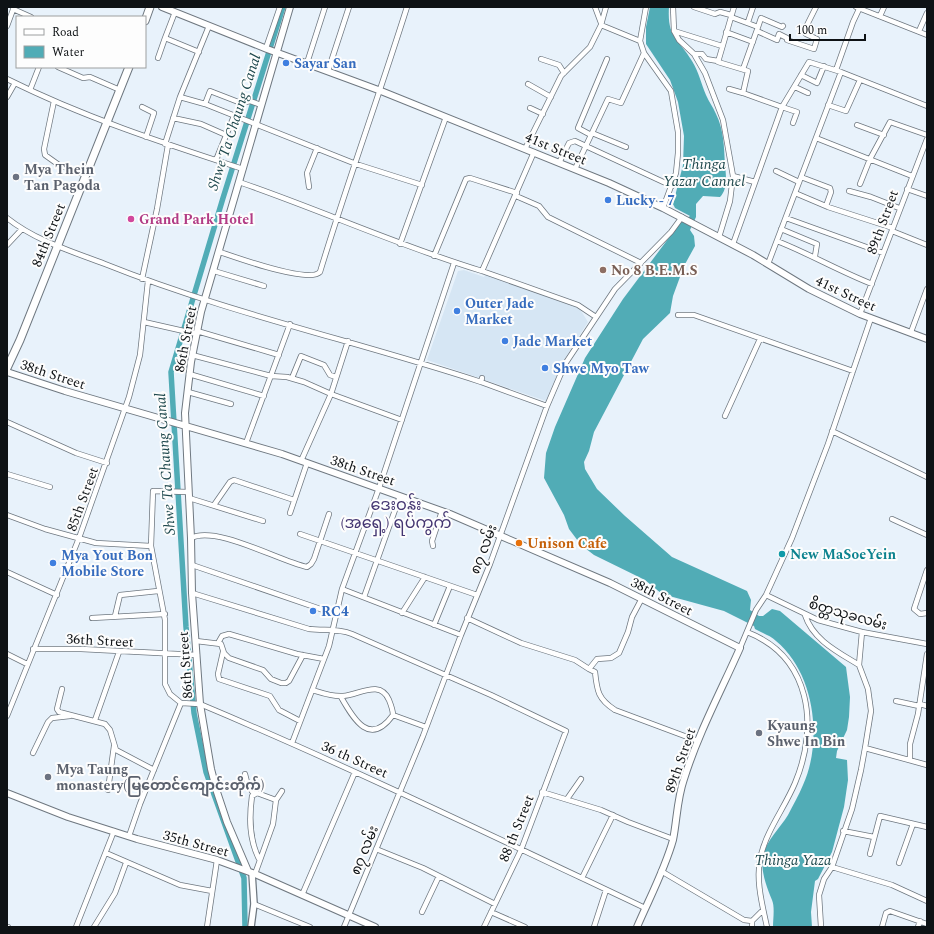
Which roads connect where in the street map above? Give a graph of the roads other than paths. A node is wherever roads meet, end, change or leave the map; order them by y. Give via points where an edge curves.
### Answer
1 (150, 7) edge
2 (162, 7) edge
3 (280, 7) edge
4 (290, 7) edge
5 (325, 7) edge
6 (349, 7) edge
7 (407, 7) edge
8 (595, 7) edge
9 (606, 7) edge
10 (646, 7) edge
11 (673, 7) edge
12 (694, 7) edge
13 (734, 7) edge
14 (753, 7) edge
15 (816, 7) edge
16 (884, 7) edge
17 (13, 8) edge
18 (859, 8) edge
19 (721, 9) edge
20 (175, 12) junction
21 (927, 13) edge
22 (29, 16) edge
23 (731, 16) junction
24 (880, 16) junction
25 (146, 18) edge
26 (748, 22) junction
27 (601, 24) junction
28 (7, 26) edge
29 (209, 26) junction
30 (783, 26) dead end
31 (758, 29) junction
32 (674, 31) junction
33 (919, 31) junction
34 (726, 32) junction
35 (927, 35) edge
36 (165, 38) junction
37 (640, 41) junction
38 (753, 42) junction
39 (722, 46) junction
40 (266, 48) junction
41 (199, 52) junction
42 (276, 52) junction
43 (644, 53) junction
44 (694, 54) junction
45 (158, 58) dead end
46 (542, 59) dead end
47 (607, 59) dead end
48 (718, 61) junction
49 (307, 63) junction
50 (824, 66) junction
51 (39, 68) edge
52 (60, 68) edge
53 (129, 68) edge
54 (742, 70) junction
55 (328, 71) junction
56 (838, 71) junction
57 (564, 73) junction
58 (801, 75) junction
59 (7, 79) edge
60 (860, 80) junction
61 (15, 83) junction
62 (528, 84) dead end
63 (794, 87) junction
64 (729, 89) dead end
65 (30, 90) junction
66 (120, 90) junction
67 (381, 91) junction
68 (743, 93) junction
69 (808, 93) dead end
70 (180, 97) junction
71 (551, 97) junction
72 (7, 98) edge
73 (54, 101) junction
74 (205, 104) junction
75 (259, 105) junction
76 (828, 105) junction
77 (927, 106) edge
78 (142, 107) dead end
79 (782, 107) junction
80 (530, 108) dead end
81 (543, 114) junction
82 (234, 116) junction
83 (446, 117) junction
84 (173, 118) junction
85 (107, 123) junction
86 (254, 123) junction
87 (793, 123) dead end
88 (857, 125) dead end
89 (592, 134) junction
90 (226, 135) junction
91 (884, 135) junction
92 (927, 135) edge
93 (146, 137) junction
94 (816, 138) junction
95 (927, 139) edge
96 (166, 144) junction
97 (586, 146) junction
98 (626, 147) dead end
99 (318, 148) junction
100 (525, 149) junction
101 (534, 152) junction
102 (870, 159) junction
103 (216, 160) junction
104 (559, 163) junction
105 (356, 164) junction
106 (241, 168) junction
107 (575, 169) junction
108 (776, 171) dead end
109 (86, 175) junction
110 (733, 176) junction
111 (912, 176) junction
112 (800, 180) junction
113 (239, 182) junction
114 (755, 182) junction
115 (860, 184) dead end
116 (422, 185) junction
117 (672, 186) junction
118 (309, 187) dead end
119 (907, 189) junction
120 (849, 191) dead end
121 (795, 193) junction
122 (516, 195) junction
123 (927, 196) edge
124 (826, 206) junction
125 (663, 208) junction
126 (899, 208) junction
127 (7, 218) edge
128 (682, 218) junction
129 (786, 218) junction
130 (336, 219) junction
131 (22, 229) junction
132 (781, 229) junction
133 (892, 229) junction
134 (719, 237) junction
135 (777, 242) junction
136 (400, 244) junction
137 (733, 244) junction
138 (7, 245) edge
139 (927, 245) edge
140 (57, 246) junction
141 (220, 252) junction
142 (883, 253) junction
143 (434, 256) junction
144 (815, 256) junction
145 (454, 263) junction
146 (640, 263) junction
147 (768, 264) junction
148 (214, 271) junction
149 (482, 271) junction
150 (142, 279) junction
151 (148, 281) junction
152 (872, 284) junction
153 (264, 286) dead end
154 (927, 289) edge
155 (204, 300) junction
156 (860, 314) junction
157 (678, 315) dead end
158 (596, 317) junction
159 (871, 318) junction
160 (144, 322) junction
161 (290, 324) junction
162 (197, 332) junction
163 (910, 332) junction
164 (760, 339) junction
165 (927, 339) edge
166 (348, 341) junction
167 (279, 354) junction
168 (192, 355) junction
169 (422, 362) junction
170 (7, 368) edge
171 (853, 371) junction
172 (7, 372) edge
173 (189, 374) junction
174 (272, 376) junction
175 (336, 377) junction
176 (292, 378) junction
177 (188, 392) junction
178 (331, 394) junction
179 (264, 396) junction
180 (231, 404) dead end
181 (547, 406) junction
182 (125, 409) junction
183 (725, 416) dead end
184 (402, 420) junction
185 (7, 422) edge
186 (186, 425) junction
187 (832, 431) junction
188 (246, 443) junction
189 (304, 462) junction
190 (107, 463) junction
191 (7, 474) edge
192 (927, 477) edge
193 (50, 487) dead end
194 (379, 488) junction
195 (187, 494) junction
196 (400, 496) junction
197 (294, 500) junction
198 (214, 505) junction
199 (442, 511) junction
200 (290, 513) dead end
201 (329, 514) dead end
202 (7, 515) edge
203 (892, 519) dead end
204 (263, 521) dead end
205 (300, 534) dead end
206 (927, 534) edge
207 (500, 536) junction
208 (79, 538) junction
209 (192, 538) junction
210 (320, 541) junction
211 (151, 546) junction
212 (433, 546) dead end
213 (355, 553) junction
214 (377, 560) junction
215 (192, 565) junction
216 (927, 570) edge
217 (7, 572) edge
218 (425, 576) junction
219 (450, 586) junction
220 (342, 589) junction
221 (158, 591) junction
222 (192, 593) junction
223 (57, 595) junction
224 (477, 595) junction
225 (766, 595) junction
226 (364, 597) junction
227 (641, 600) junction
228 (402, 613) junction
229 (927, 613) edge
230 (165, 614) junction
231 (335, 614) junction
232 (805, 615) junction
233 (115, 616) junction
234 (92, 618) dead end
235 (467, 618) junction
236 (434, 625) junction
237 (334, 629) junction
238 (748, 630) junction
239 (862, 632) junction
240 (461, 635) junction
241 (196, 641) junction
242 (218, 643) junction
243 (927, 644) edge
244 (740, 648) junction
245 (33, 649) junction
246 (223, 651) junction
247 (119, 652) junction
248 (7, 654) edge
249 (166, 654) junction
250 (927, 654) edge
251 (191, 655) junction
252 (303, 655) junction
253 (324, 659) junction
254 (27, 664) junction
255 (859, 665) junction
256 (589, 670) junction
257 (446, 676) junction
258 (62, 689) dead end
259 (312, 690) junction
260 (341, 697) junction
261 (896, 701) dead end
262 (181, 703) junction
263 (198, 704) junction
264 (920, 705) junction
265 (927, 706) edge
266 (393, 715) junction
267 (7, 716) edge
268 (84, 718) junction
269 (95, 720) junction
270 (300, 721) junction
271 (426, 728) junction
272 (698, 740) junction
273 (292, 743) junction
274 (114, 746) junction
275 (864, 748) junction
276 (33, 753) dead end
277 (910, 759) junction
278 (927, 765) edge
279 (154, 770) junction
280 (355, 772) junction
281 (245, 774) dead end
282 (581, 779) dead end
283 (108, 790) dead end
284 (399, 791) junction
285 (282, 792) dead end
286 (542, 792) junction
287 (7, 793) edge
288 (254, 794) junction
289 (567, 799) junction
290 (276, 800) junction
291 (613, 815) junction
292 (913, 824) junction
293 (927, 827) edge
294 (114, 831) junction
295 (843, 832) junction
296 (129, 836) junction
297 (874, 837) junction
298 (673, 839) junction
299 (376, 849) junction
300 (521, 850) junction
301 (106, 853) junction
302 (870, 854) dead end
303 (259, 859) junction
304 (217, 860) junction
305 (126, 863) junction
306 (898, 863) dead end
307 (832, 867) junction
308 (247, 871) junction
309 (661, 871) junction
310 (439, 876) junction
311 (582, 878) junction
312 (606, 890) junction
313 (212, 891) junction
314 (302, 895) junction
315 (927, 901) edge
316 (254, 904) junction
317 (495, 904) junction
318 (645, 908) junction
319 (763, 910) junction
320 (422, 912) dead end
321 (491, 912) junction
322 (350, 915) junction
323 (752, 921) junction
324 (920, 921) junction
325 (297, 924) edge
326 (927, 924) edge
327 (76, 927) edge
328 (94, 927) edge
329 (207, 927) edge
330 (251, 927) edge
331 (310, 927) edge
332 (344, 927) edge
333 (375, 927) edge
334 (484, 927) edge
335 (525, 927) edge
336 (594, 927) edge
337 (636, 927) edge
338 (752, 927) edge
339 (767, 927) edge
340 (821, 927) edge
341 (882, 927) edge
342 (918, 927) edge

1 - 25 main road
2 - 20 main road, 41st Street
3 - 40 street
4 - 42 main road, 86th Street
5 - 49 street
6 - 55 street
7 - 67 street
8 - 27 street
9 - 27 street
10 - 37 street
11 - 32 street
12 - 19 street via 715,14
13 - 23 street
14 - 26 street
15 - 31 street via 804,31 817,39 814,49 787,40 779,34 777,40
16 - 24 street
17 - 22 street
17 - 28 street
18 - 24 street
18 - 56 street
19 - 23 street
20 - 29 main road, 41st Street
20 - 36 street
21 - 33 street
23 - 26 street
23 - 34 street
24 - 33 street
26 - 31 street
27 - 37 street
27 - 57 street via 590,47
29 - 40 main road, 41st Street
29 - 41 street
30 - 31 street via 761,18
31 - 38 street
32 - 39 street
32 - 44 street via 679,40
33 - 35 street
34 - 38 street
34 - 39 street
36 - 41 street
36 - 45 street
37 - 43 street
38 - 54 street
39 - 48 street
40 - 42 main road, 41st Street
41 - 70 street
42 - 49 main road, 41st Street
42 - 75 main road, 86th Street
43 - 89 street via 622,101 620,103 608,99
43 - 117 street via 671,91 678,132 678,154
44 - 48 street via 702,54 706,59
44 - 110 street via 705,73 723,120
46 - 57 street via 559,65
47 - 89 street via 578,128
48 - 54 street
49 - 55 main road, 41st Street
50 - 56 street
50 - 58 street via 809,62
50 - 58 street via 816,83
51 - 65 street
52 - 66 street
53 - 66 main road, 84th Street
54 - 68 street via 748,72
55 - 67 main road, 41st Street
56 - 60 street
56 - 76 street
57 - 71 street
58 - 63 street
59 - 61 street
60 - 76 street via 846,111
60 - 77 street
61 - 65 street
61 - 72 street
62 - 71 street
63 - 69 street
63 - 79 street
64 - 68 street
65 - 73 street
66 - 85 main road, 84th Street
67 - 83 main road, 41st Street
67 - 105 street
68 - 79 street
70 - 74 street
70 - 84 street
71 - 81 street
73 - 85 street
73 - 109 street via 44,149 45,156 59,165
74 - 75 street via 210,91 241,103 250,101
74 - 82 street
75 - 86 main road, 86th Street
76 - 94 street
78 - 93 street via 154,113
79 - 87 street via 797,112
79 - 114 street
80 - 81 street
81 - 100 street
82 - 86 street
82 - 90 street
83 - 100 main road, 41st Street
83 - 116 street
84 - 90 street via 201,124
84 - 96 street
85 - 93 street
85 - 109 main road, 84th Street
86 - 99 street
86 - 106 main road, 86th Street
88 - 91 street
89 - 97 street
89 - 98 street
90 - 103 street
91 - 92 street via 891,122
91 - 102 street
93 - 96 street
94 - 102 street
94 - 112 street
95 - 111 street, 89th Street
96 - 103 street
96 - 150 street via 157,209
97 - 104 street via 571,142
97 - 107 street
97 - 117 street
99 - 105 street
99 - 118 street via 307,173
100 - 101 main road, 41st Street
101 - 104 main road, 41st Street
101 - 122 street
102 - 111 street
102 - 115 street
103 - 106 street
104 - 107 main road, 41st Street
105 - 116 street
105 - 130 street
106 - 113 main road, 86th Street
107 - 125 main road, 41st Street
108 - 112 street
109 - 140 main road, 84th Street
110 - 114 street
110 - 134 street via 730,201
111 - 119 street, 89th Street
112 - 121 street
112 - 124 street via 830,188
113 - 130 street
113 - 141 main road, 86th Street
114 - 137 street
116 - 136 street
117 - 125 street
119 - 123 street
119 - 126 street, 89th Street
120 - 126 street
121 - 124 street
121 - 129 street
122 - 143 street via 466,178
122 - 146 street via 538,206 548,218
122 - 149 street
124 - 133 street
125 - 128 main road, 41st Street
126 - 133 street, 89th Street
127 - 131 street
128 - 134 main road, 41st Street
128 - 146 street, ၈၇ လမ်း
129 - 132 street
129 - 142 street
130 - 136 street
130 - 141 street via 318,274 284,271
131 - 138 street
131 - 140 street
132 - 135 street
132 - 144 street via 817,244
133 - 139 street
133 - 142 street, 89th Street
134 - 137 main road, 41st Street
135 - 144 street
135 - 147 street
136 - 143 street
137 - 147 main road, 41st Street
140 - 150 street
140 - 170 main road, 84th Street
141 - 148 main road, 86th Street
142 - 152 street, 89th Street
143 - 145 street
144 - 152 street via 835,269
145 - 149 street
145 - 169 street
146 - 158 street, ၈၇ လမ်း via 615,289
147 - 156 main road, 41st Street via 808,289
148 - 153 street
148 - 155 main road, 86th Street
149 - 158 street via 578,305
150 - 151 street
151 - 155 street
151 - 160 street, 85th Street
152 - 156 street, 89th Street
154 - 163 street
155 - 161 street
155 - 162 main road, 86th Street
156 - 159 main road, 41st Street
157 - 164 street via 694,315
158 - 181 street, ၈၇ လမ်း via 565,364
159 - 163 main road, 41st Street
159 - 171 street, 89th Street
160 - 162 street
160 - 182 street, 85th Street via 137,369
161 - 166 street
161 - 167 street
162 - 167 street
162 - 168 main road, 86th Street
163 - 165 main road, 41st Street
164 - 171 street
164 - 183 street
166 - 169 street
166 - 175 street
167 - 174 street
168 - 173 main road, 86th Street
168 - 174 street
169 - 181 street via 482,380
169 - 184 street
171 - 187 street, 89th Street
172 - 182 main road, 38th Street
173 - 177 main road, 86th Street
173 - 179 street
174 - 176 street
174 - 179 street
175 - 176 street via 330,375 324,365 301,356
175 - 178 street
176 - 178 street
177 - 180 street
177 - 186 main road, 86th Street
178 - 184 street
178 - 189 street
179 - 188 street
181 - 207 street, ၈၇ လမ်း
182 - 186 main road, 38th Street
182 - 190 street, 85th Street
184 - 194 street
185 - 190 street via 76,453
186 - 188 main road, 38th Street
186 - 195 main road, 86th Street
187 - 192 street
187 - 225 street, 89th Street via 792,538
188 - 189 main road, 38th Street
189 - 194 main road, 38th Street
189 - 197 street
190 - 208 street, 85th Street
191 - 193 street
194 - 196 main road, 38th Street
194 - 213 street
195 - 198 street
195 - 209 main road, 86th Street
195 - 211 street via 176,491 153,491
196 - 199 main road, 38th Street
196 - 214 street
197 - 198 street via 234,480
197 - 200 street
198 - 204 street
199 - 207 main road, 38th Street
199 - 212 street via 432,541
201 - 210 street
202 - 208 street
203 - 206 street
205 - 210 street
207 - 224 street, ၈၇ လမ်း
207 - 227 main road, 38th Street via 610,583
208 - 211 street via 105,544
208 - 223 street, 85th Street
209 - 210 street via 206,534 221,537 307,567 312,564
209 - 215 main road, 86th Street
210 - 213 street
211 - 221 street
213 - 214 street
213 - 220 street
214 - 218 street
214 - 226 street
215 - 222 main road, 86th Street
215 - 231 street
216 - 229 street via 914,609 920,614
217 - 223 street
218 - 219 street
218 - 228 street
219 - 224 street
219 - 236 street
220 - 226 street
220 - 231 street
221 - 230 street
221 - 233 street via 120,595
222 - 237 street via 304,628
222 - 241 main road, 86th Street
223 - 245 street, 85th Street
224 - 235 street, ၈၇ လမ်း
225 - 232 street, စိတ္တသုခလမ်း
225 - 238 street, 89th Street via 756,610
226 - 228 street
227 - 244 main road, 38th Street
227 - 256 street via 619,653 611,658 597,659
228 - 236 street
230 - 233 street
230 - 249 street
231 - 237 street
232 - 239 street, စိတ္တသုခလမ်း
232 - 255 street via 810,627 822,640
233 - 234 street
235 - 240 street, ၈၇ လမ်း
235 - 256 street via 521,643 575,660
236 - 240 street
237 - 253 street
237 - 257 street via 352,634
238 - 244 street, 89th Street
238 - 319 street via 769,642 788,661 803,691 808,717 805,755 795,784 761,855 758,869
239 - 243 street, စိတ္တသုခလမ်း
239 - 255 street
240 - 257 street, ၈၇ လမ်း
241 - 242 street
241 - 251 main road, 86th Street
242 - 246 street via 222,644
242 - 252 street via 222,636 228,634
244 - 272 main road, 89th Street
245 - 247 street, 36th Street
245 - 254 street, 85th Street
246 - 252 street via 229,658 264,670 271,679 284,684 289,681
246 - 270 street via 219,679 270,696 278,710
247 - 249 street, 36th Street
247 - 269 street
248 - 254 street
249 - 251 street, 36th Street
249 - 262 street via 165,684 170,694
250 - 264 street
251 - 263 main road, 86th Street
252 - 253 street
253 - 259 street
254 - 267 street, 85th Street
255 - 275 street via 870,702
256 - 272 street via 594,672 600,696 607,705
257 - 271 street, ၈၇ လမ်း
257 - 286 street, 88 th Street via 566,731
258 - 268 street via 56,709
259 - 260 street
259 - 270 street
260 - 266 street via 378,689 386,694
260 - 266 street via 356,720 366,728 377,730 386,725
261 - 264 street
262 - 263 street, 36 th Street
262 - 279 street
263 - 273 street, 36 th Street
263 - 308 main road, 86th Street via 217,792
264 - 265 street
264 - 277 street via 910,744
266 - 271 street
268 - 269 street
268 - 276 street via 52,718
269 - 274 street via 106,724
270 - 273 street
271 - 284 street, ၈၇ လမ်း
272 - 298 main road, 89th Street via 681,786
273 - 280 street, 36 th Street
274 - 279 street via 120,753
274 - 283 street
275 - 277 street
275 - 295 street via 852,808
277 - 278 street
279 - 296 street
280 - 284 street, 36 th Street
280 - 314 street
281 - 288 street via 248,786
282 - 289 street
284 - 299 street, ၈၇ လမ်း
284 - 300 street, 36 th Street
285 - 290 street
286 - 289 street
286 - 300 street, 88 th Street
287 - 294 main road, 35th Street via 68,817
288 - 290 street via 265,794
288 - 303 street via 250,824 254,848
289 - 291 street
290 - 303 street via 273,824
291 - 298 street
291 - 311 street
292 - 293 street
292 - 297 street via 880,816
292 - 306 street
294 - 296 main road, 35th Street
294 - 301 street
295 - 297 street
295 - 307 street
296 - 304 main road, 35th Street
297 - 302 street
298 - 309 main road, 89th Street
299 - 310 street
299 - 322 street, ၈၇ လမ်း
300 - 311 street, 36 th Street
300 - 317 street, 88 th Street
301 - 305 street
301 - 327 street
303 - 308 street
304 - 308 main road, 35th Street
304 - 313 street
305 - 313 street via 180,885
305 - 328 street via 112,898
307 - 315 street via 886,883
307 - 340 street via 824,879 820,895
308 - 314 main road, 35th Street
308 - 316 street
309 - 318 main road, 89th Street
309 - 323 street via 744,920
310 - 317 street
310 - 320 street
311 - 312 street, 36 th Street
312 - 318 street, 36 th Street
312 - 336 street
313 - 329 street
314 - 322 main road, 35th Street
316 - 325 street
316 - 330 street
317 - 321 street, 88 th Street
318 - 337 main road, 89th Street
319 - 323 street
319 - 339 street
321 - 334 street, 88 th Street
321 - 335 street
322 - 332 street, ၈၇ လမ်း
322 - 333 main road, 35th Street
323 - 338 street
324 - 326 street
324 - 341 street via 890,911 886,913
324 - 342 street
325 - 331 street

